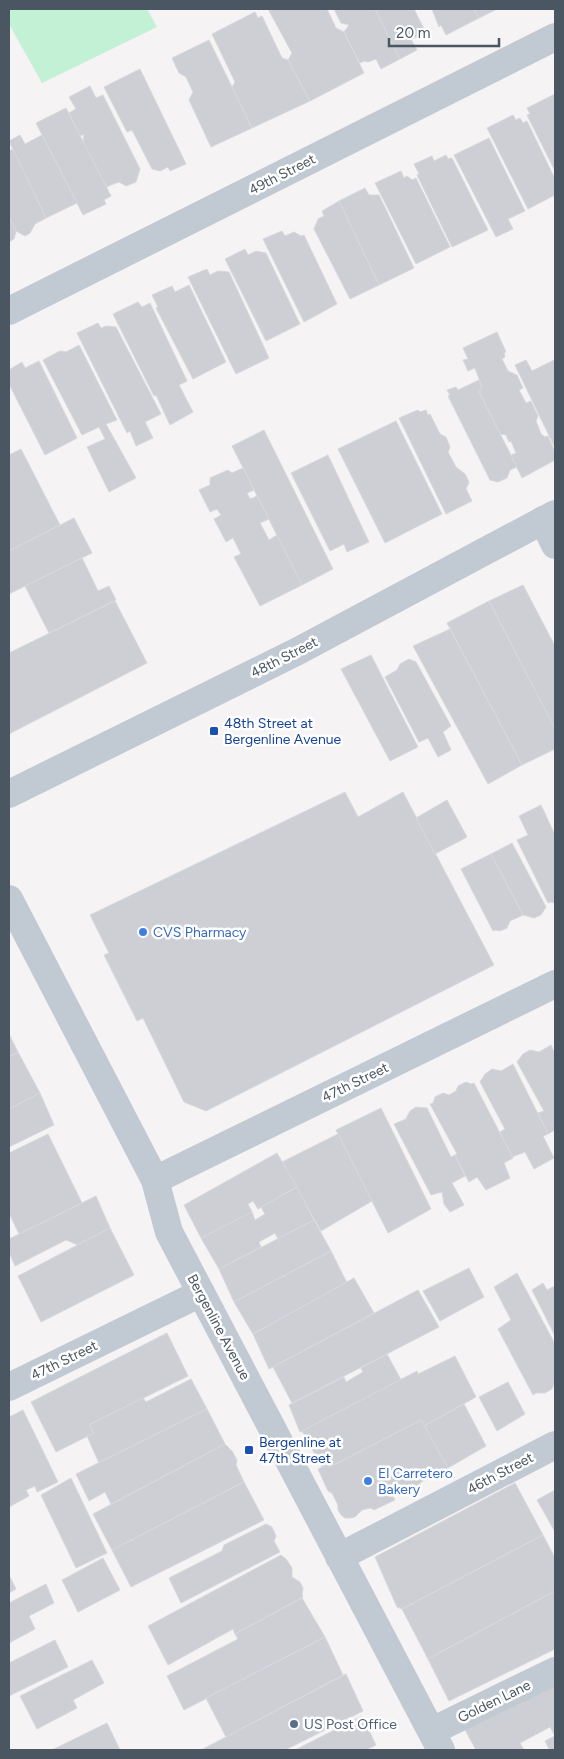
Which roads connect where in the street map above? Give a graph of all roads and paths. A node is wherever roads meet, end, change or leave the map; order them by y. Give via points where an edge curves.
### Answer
1 (555, 37) edge
2 (9, 311) edge
3 (549, 517) edge
4 (555, 545) edge
5 (9, 794) edge
6 (12, 911) edge
7 (555, 984) edge
8 (155, 1180) junction
9 (201, 1293) junction
10 (9, 1387) edge
11 (555, 1445) edge
12 (339, 1557) junction
13 (555, 1671) edge
14 (437, 1741) edge

1 - 2 street, 49th Street
3 - 4 street
3 - 5 street, 48th Street via 298,651
6 - 8 street, Bergenline Avenue
7 - 8 street, 47th Street
8 - 9 street, Bergenline Avenue via 169,1232
9 - 10 street, 47th Street
9 - 12 street, Bergenline Avenue
11 - 12 street, 46th Street
12 - 14 street, Bergenline Avenue
13 - 14 street, Golden Lane

